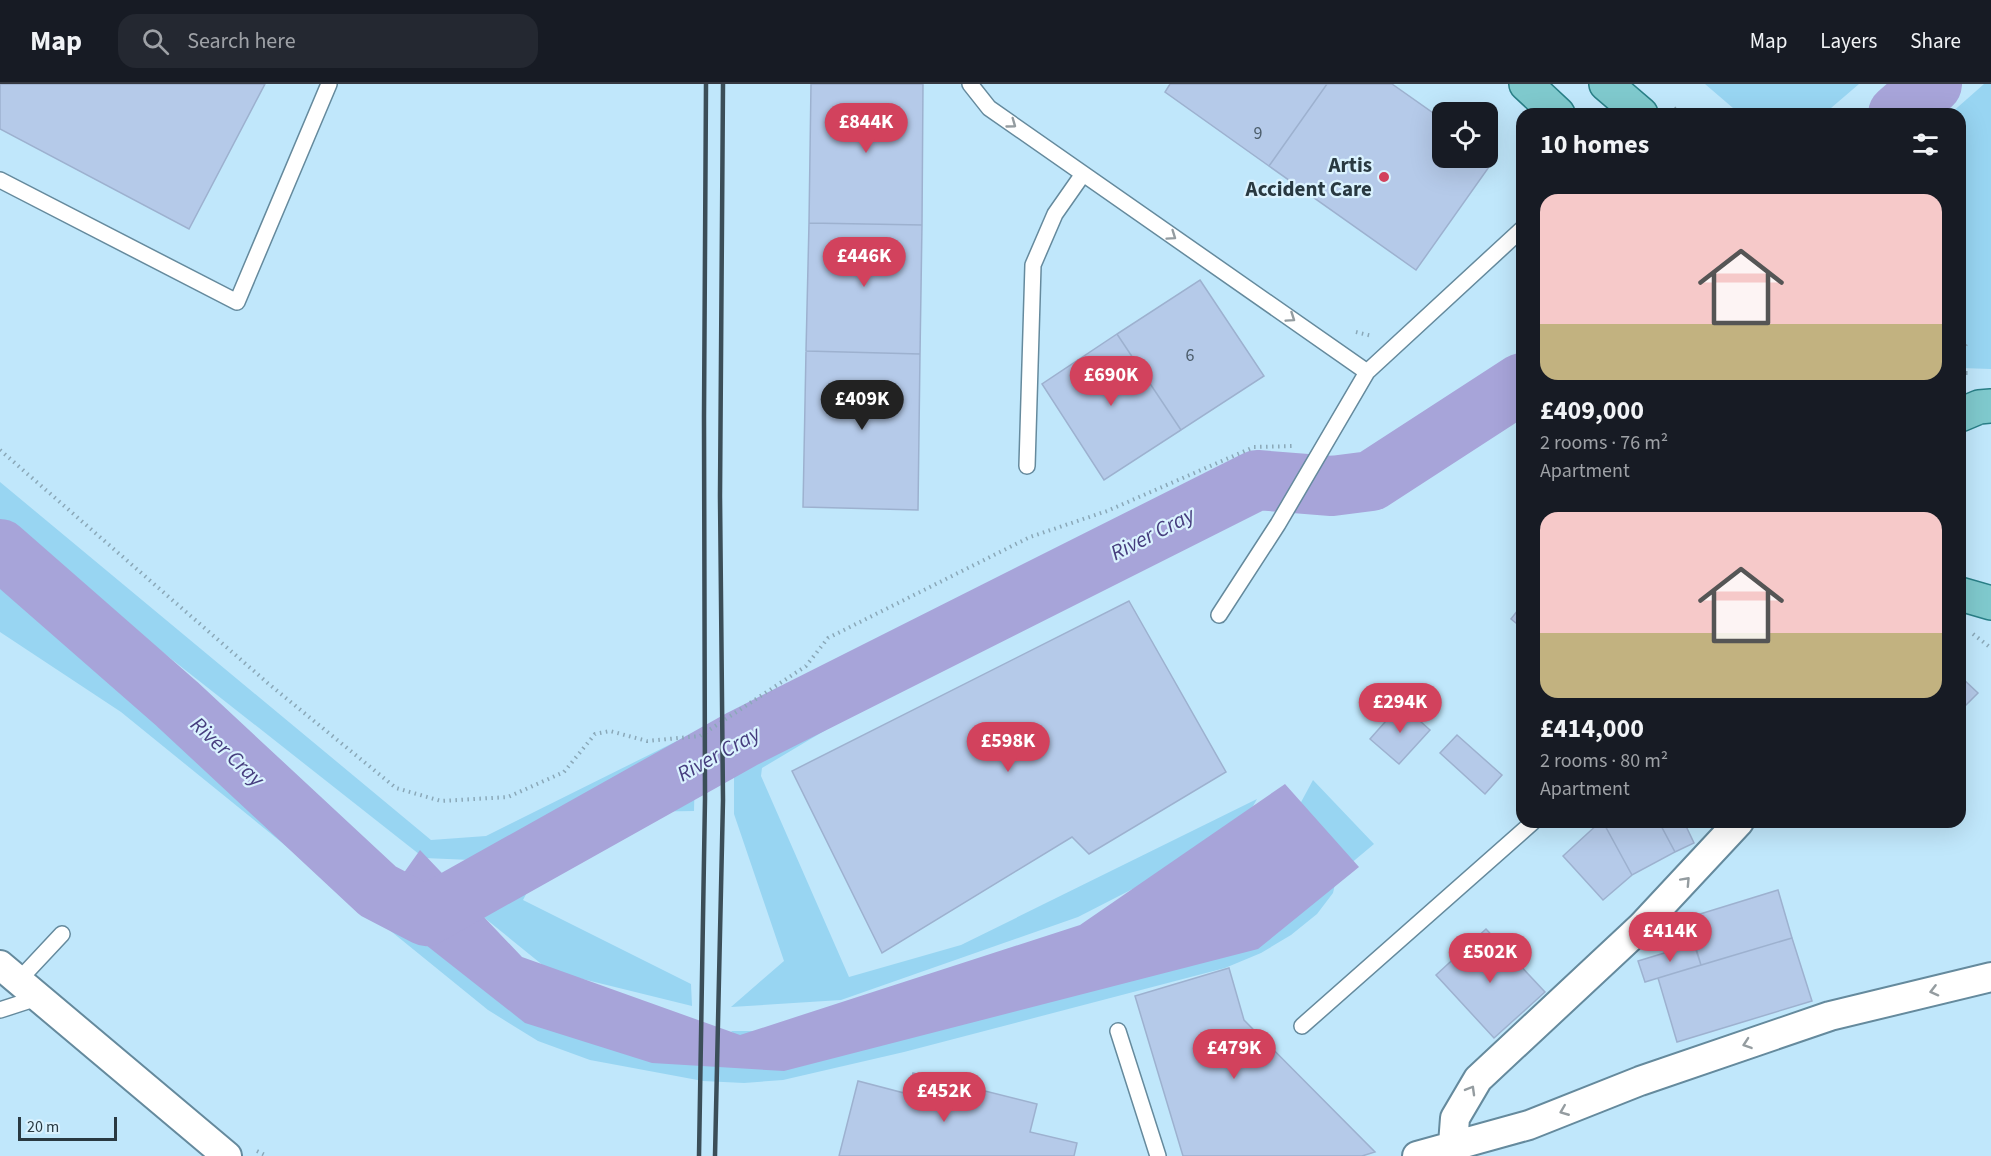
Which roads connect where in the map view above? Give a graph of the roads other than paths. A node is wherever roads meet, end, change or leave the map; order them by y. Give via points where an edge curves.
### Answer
1 (329, 84) edge
2 (970, 84) edge
3 (1526, 84) edge
4 (1606, 84) edge
5 (1552, 108) edge
6 (1634, 108) edge
7 (1083, 174) junction
8 (0, 180) edge
9 (1516, 235) edge
10 (1367, 372) junction
11 (1991, 406) edge
12 (1966, 412) edge
13 (1028, 465) dead end
14 (1966, 596) edge
15 (1991, 603) edge
16 (1219, 615) dead end
17 (1526, 828) edge
18 (1733, 828) edge
19 (62, 933) dead end
20 (1991, 977) edge
21 (18, 981) edge
22 (0, 1011) edge
23 (1302, 1026) dead end
24 (1118, 1031) dead end
25 (1453, 1144) junction
26 (227, 1156) edge
27 (1158, 1156) edge
28 (1417, 1156) edge

1 - 8 lane via 237,302
2 -> 7 lane via 989,108
3 - 5 main road
4 - 6 main road
7 -> 10 lane
7 - 13 lane via 1055,214 1033,265
9 - 10 lane
10 - 16 lane
11 - 12 main road
14 - 15 main road
17 - 23 lane
25 -> 18 street via 1455,1118 1478,1079 1642,926
19 - 21 lane
20 -> 25 street via 1830,1016 1640,1080 1529,1125
21 - 22 lane
21 - 26 street
24 - 27 lane
25 - 28 street

